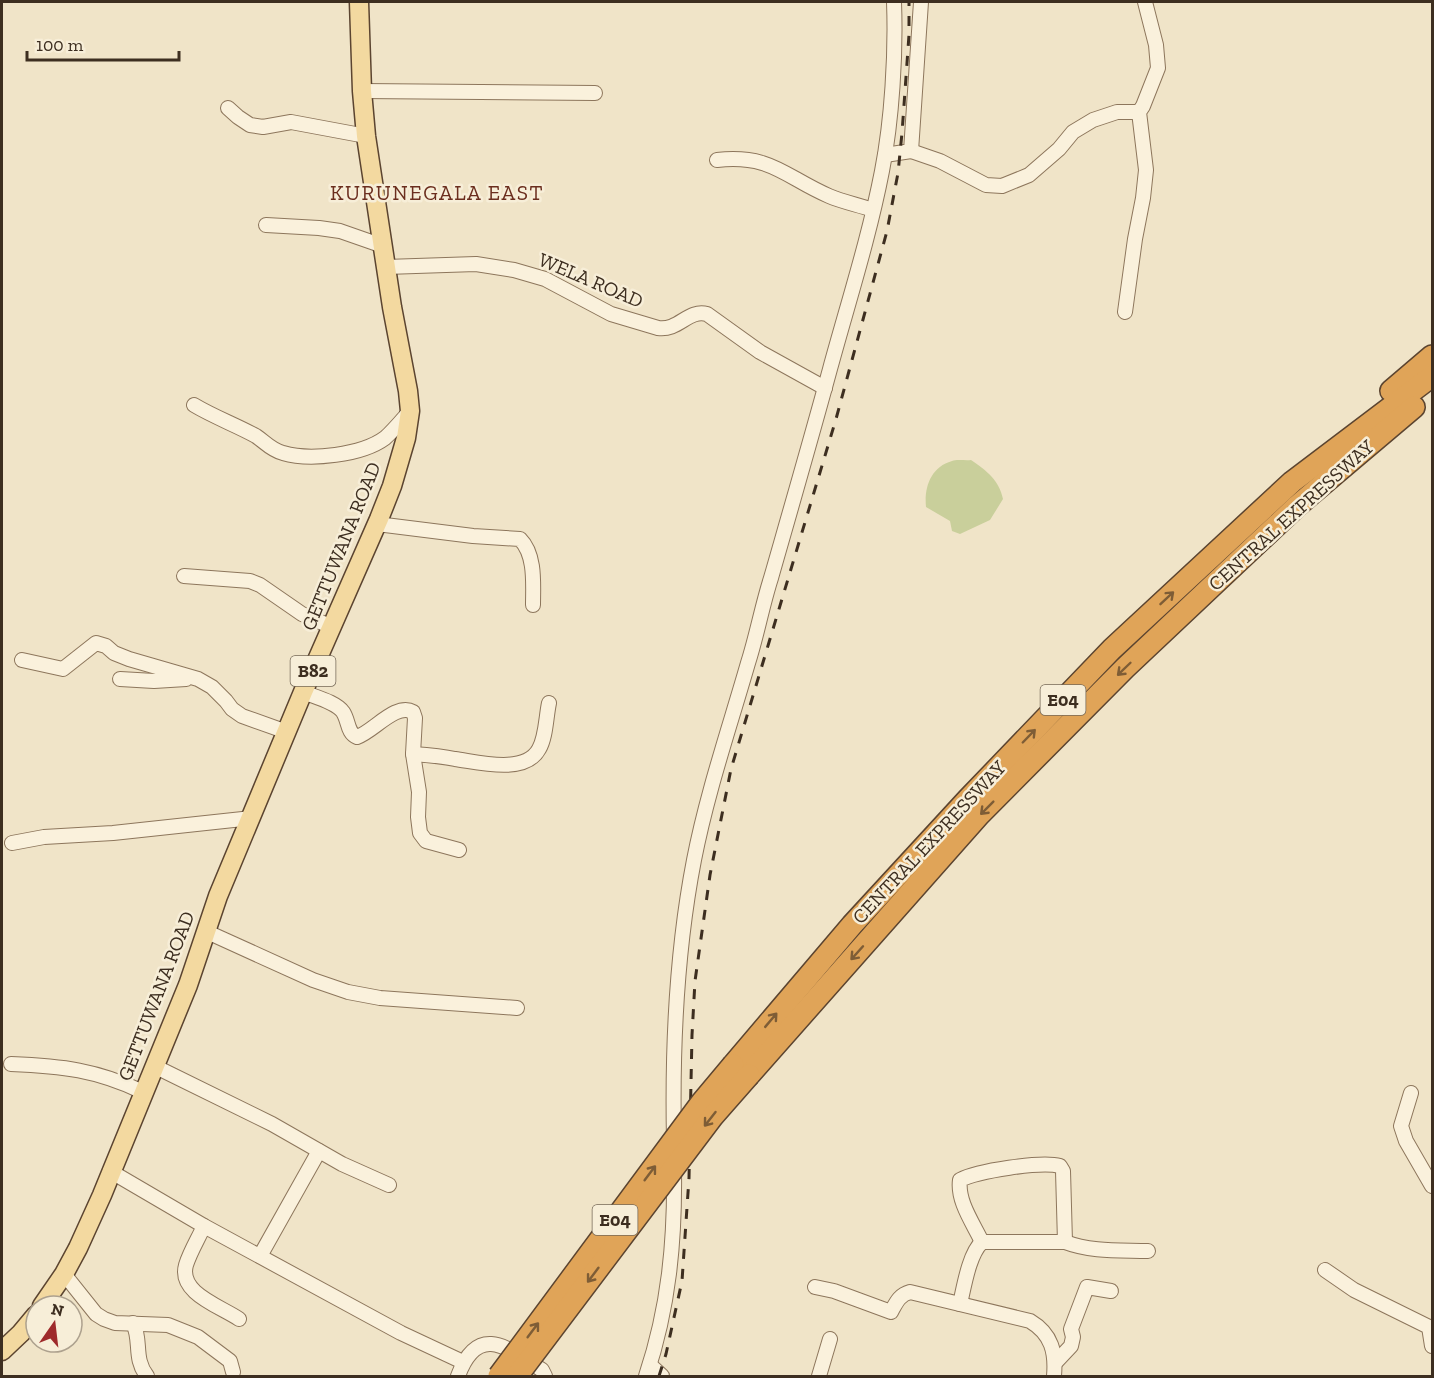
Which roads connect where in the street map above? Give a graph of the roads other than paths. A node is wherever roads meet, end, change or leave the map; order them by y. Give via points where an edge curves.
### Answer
1 (359, 2) edge
2 (894, 2) edge
3 (921, 2) edge
4 (1145, 2) edge
5 (362, 91) junction
6 (595, 93) dead end
7 (228, 108) dead end
8 (1139, 112) junction
9 (366, 136) junction
10 (911, 151) junction
11 (885, 155) junction
12 (717, 160) dead end
13 (873, 210) junction
14 (266, 225) dead end
15 (383, 246) junction
16 (386, 267) junction
17 (1125, 312) dead end
18 (1432, 356) edge
19 (1432, 376) edge
20 (825, 388) junction
21 (1432, 391) edge
22 (194, 405) dead end
23 (410, 411) junction
24 (1292, 482) junction
25 (377, 524) junction
26 (184, 576) dead end
27 (534, 605) dead end
28 (332, 627) junction
29 (22, 660) dead end
30 (192, 678) junction
31 (120, 680) dead end
32 (303, 692) junction
33 (549, 703) dead end
34 (287, 732) junction
35 (413, 754) junction
36 (252, 818) junction
37 (12, 843) dead end
38 (459, 850) dead end
39 (206, 931) junction
40 (517, 1008) dead end
41 (11, 1064) dead end
42 (154, 1066) junction
43 (143, 1092) junction
44 (1410, 1093) dead end
45 (319, 1151) junction
46 (110, 1171) junction
47 (389, 1185) dead end
48 (1432, 1186) edge
49 (204, 1226) junction
50 (982, 1242) junction
51 (1065, 1242) junction
52 (1148, 1251) dead end
53 (260, 1256) junction
54 (1325, 1270) dead end
55 (64, 1274) junction
56 (815, 1287) dead end
57 (1112, 1291) dead end
58 (50, 1294) edge
59 (960, 1304) junction
60 (239, 1319) dead end
61 (133, 1323) junction
62 (24, 1329) edge
63 (830, 1339) dead end
64 (1432, 1346) edge
65 (2, 1351) edge
66 (463, 1362) junction
67 (1054, 1370) edge
68 (648, 1371) edge
69 (233, 1372) dead end
70 (147, 1377) edge
71 (458, 1377) edge
72 (499, 1377) edge
73 (517, 1377) edge
74 (544, 1377) edge
75 (662, 1377) edge
76 (819, 1377) edge

1 - 5 main road, GETTUWANA ROAD / B82
2 - 11 street
3 - 10 street
4 - 8 street via 1158,68
5 - 6 street
5 - 9 main road, GETTUWANA ROAD / B82
7 - 9 street via 250,124 263,127 291,122
8 - 10 street via 1117,112 1093,120 1073,132 1029,175 1002,186 986,185
8 - 17 street via 1146,170
9 - 15 main road, GETTUWANA ROAD / B82
10 - 11 street
11 - 13 street
12 - 13 street via 754,160 773,166 831,197
13 - 20 street
14 - 15 street via 340,231
15 - 16 main road, GETTUWANA ROAD / B82
16 - 20 street, WELA ROAD via 476,264 514,270 545,279 611,314 666,329 693,314 708,314 760,352
16 - 23 main road, GETTUWANA ROAD / B82
18 - 24 highway via 1304,464
19 - 24 highway, CENTRAL EXPRESSWAY / E04
20 - 68 street via 711,785 694,861 675,1004 673,1237 662,1323
21 -> 73 highway, CENTRAL EXPRESSWAY / E04, bridge via 1288,514 1125,668 980,815 712,1116
22 - 23 street via 258,437 268,447 304,456 327,456 369,447 384,438
23 - 25 main road, GETTUWANA ROAD / B82 via 401,458
72 -> 24 highway, CENTRAL EXPRESSWAY / E04, bridge via 702,1102 852,925 1112,649
25 - 27 street via 520,539 532,564
25 - 28 main road, GETTUWANA ROAD / B82
26 - 28 street via 250,581 302,614
28 - 32 main road, GETTUWANA ROAD / B82
29 - 30 street via 63,669 96,643 129,659
30 - 31 street
30 - 34 street via 212,687 242,716
32 - 34 main road, GETTUWANA ROAD / B82
32 - 35 street via 339,708 357,737 395,713 413,712
33 - 35 street via 541,747 528,760 498,766
34 - 36 main road, GETTUWANA ROAD / B82
35 - 38 street via 420,834 426,841
36 - 37 street
36 - 39 main road, GETTUWANA ROAD / B82
39 - 40 street via 348,992
39 - 42 main road, GETTUWANA ROAD / B82
41 - 43 street via 86,1071
42 - 43 main road, GETTUWANA ROAD / B82
42 - 45 street
43 - 46 main road, GETTUWANA ROAD / B82
44 - 48 street via 1401,1126
45 - 47 street
45 - 53 street
46 - 49 street
46 - 55 main road, GETTUWANA ROAD / B82
49 - 53 street
49 - 60 street via 186,1264 187,1283 195,1293
50 - 51 street
50 - 51 street via 964,1204 960,1180 1043,1164 1060,1166 1063,1171
50 - 59 street via 969,1269
51 - 52 street via 1096,1249
53 - 66 street
54 - 64 street via 1353,1290 1429,1327
55 - 58 main road, GETTUWANA ROAD / B82
55 - 61 street via 96,1314 115,1323
56 - 59 street via 891,1312 903,1293 910,1292
57 - 67 street via 1087,1287 1071,1329 1071,1346
59 - 67 street via 1030,1321 1042,1328 1052,1345
61 - 69 street via 168,1325 198,1337 230,1361
61 - 70 street via 139,1362
62 - 65 main road
63 - 76 street
66 - 71 street
66 - 74 street via 479,1346 495,1344 505,1346 542,1370
68 - 75 street

